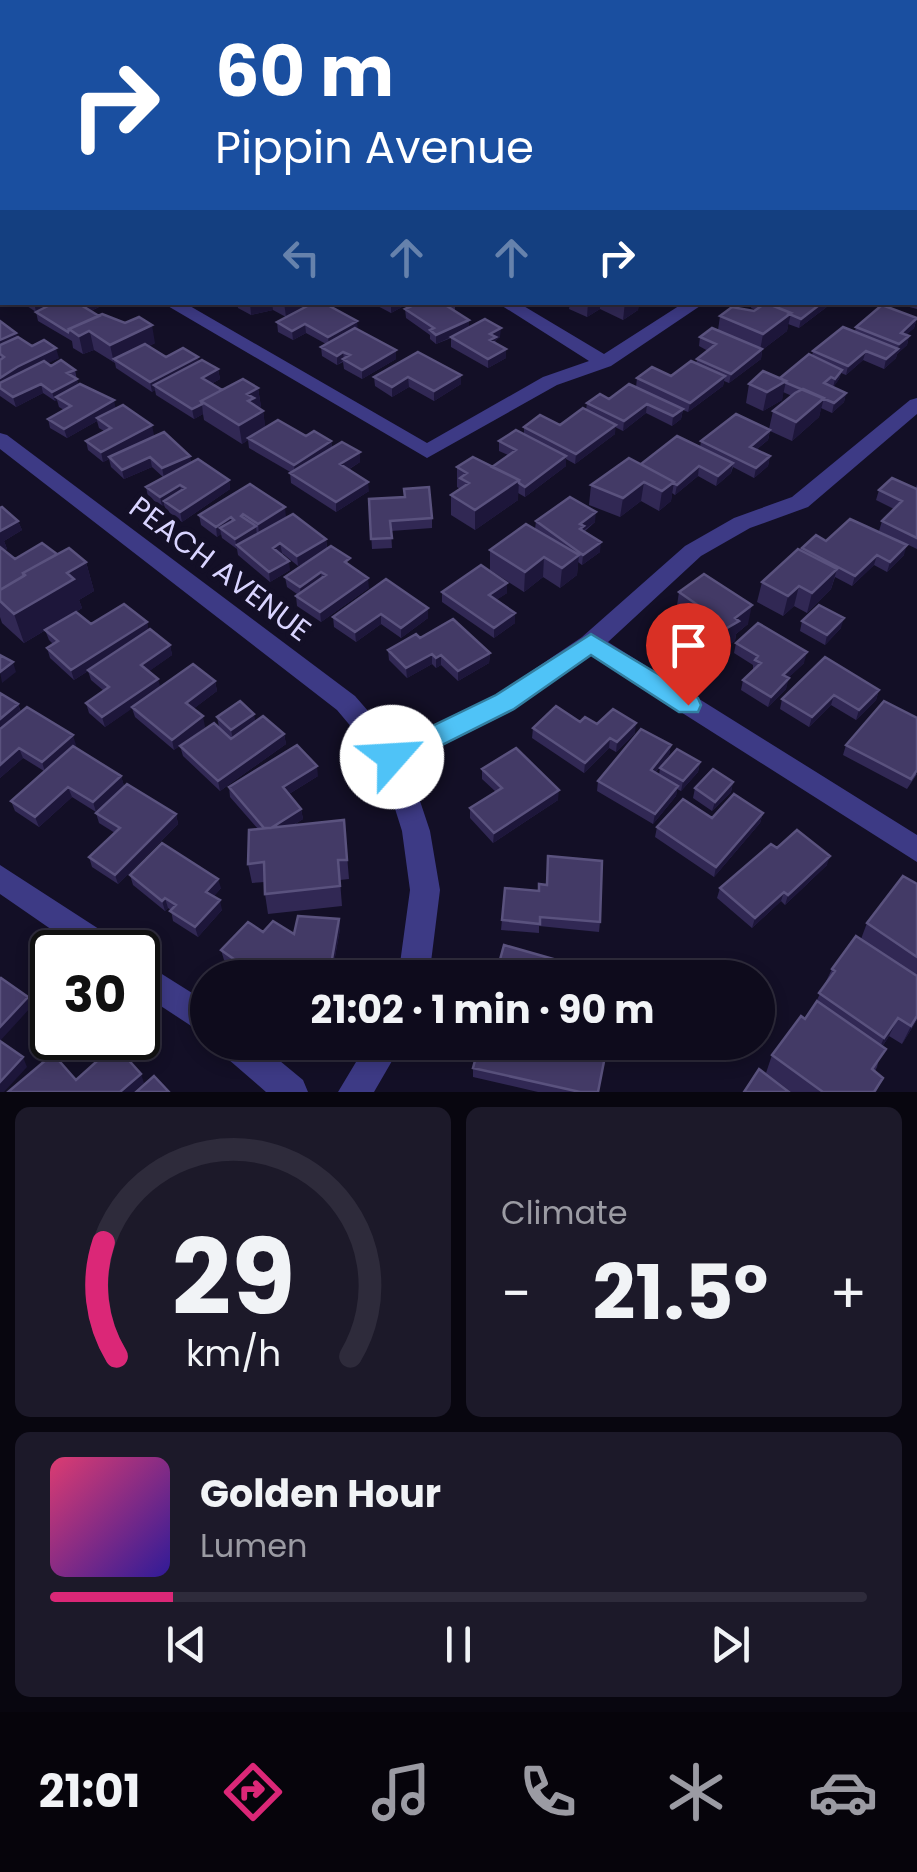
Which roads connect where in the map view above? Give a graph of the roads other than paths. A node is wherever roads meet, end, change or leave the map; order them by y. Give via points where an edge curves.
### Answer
1 (174, 305) edge
2 (509, 305) edge
3 (693, 305) edge
4 (604, 362) junction
5 (917, 404) edge
6 (0, 439) edge
7 (591, 643) junction
8 (392, 757) junction
9 (917, 850) edge
10 (0, 878) edge
11 (76, 930) edge
12 (415, 960) edge
13 (160, 988) edge
14 (190, 1009) edge
15 (253, 1060) edge
16 (376, 1060) edge
17 (291, 1092) edge
18 (355, 1092) edge

1 - 4 street via 427,452 550,381
2 - 4 street
3 - 4 street
5 - 7 street via 800,502 693,551
6 - 8 street, PEACH AVENUE via 346,703
7 - 8 street via 505,702
7 - 9 street
8 - 12 street via 416,832 424,890
10 - 11 street
13 - 14 street
15 - 17 street
16 - 18 street

